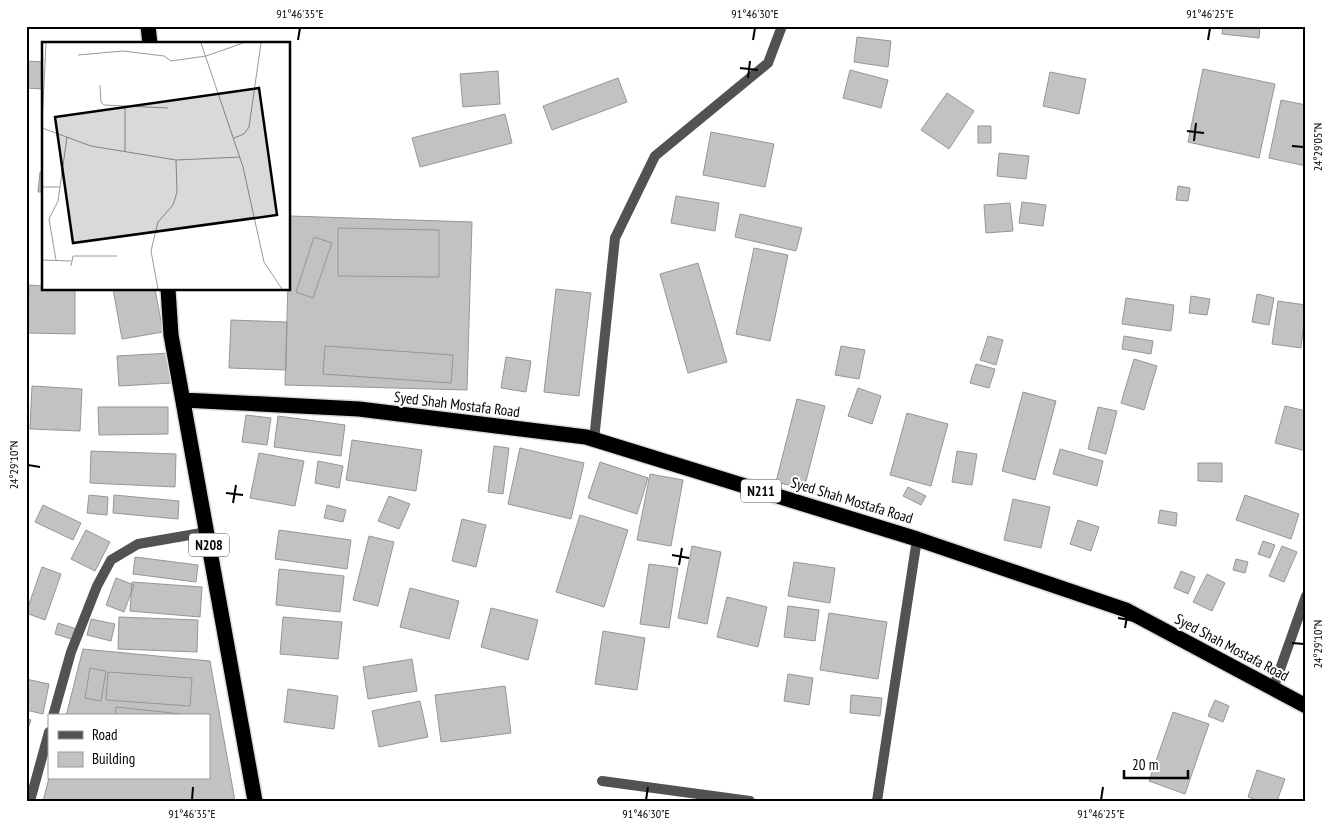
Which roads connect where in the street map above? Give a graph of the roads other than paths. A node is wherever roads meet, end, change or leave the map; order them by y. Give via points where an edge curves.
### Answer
1 (148, 26) edge
2 (782, 26) edge
3 (150, 42) edge
4 (168, 290) edge
5 (183, 400) junction
6 (594, 440) junction
7 (207, 532) junction
8 (917, 539) junction
9 (1306, 596) edge
10 (1273, 689) junction
11 (1306, 706) edge
12 (54, 714) edge
13 (48, 736) edge
14 (602, 781) dead end
15 (30, 801) edge
16 (255, 801) edge
17 (750, 801) edge
18 (877, 801) edge

1 - 3 highway
2 - 6 street via 768,64 655,156 615,238
4 - 5 highway, N208 via 171,335
5 - 6 highway, Syed Shah Mostafa Road / N211 via 359,409
5 - 7 highway, N208
6 - 8 highway, Syed Shah Mostafa Road / N211
7 - 12 street via 138,544 111,560 71,652
7 - 16 highway, N208
8 - 10 highway, Syed Shah Mostafa Road / N211 via 1126,610
8 - 18 street
9 - 10 street
10 - 11 highway, Syed Shah Mostafa Road / N211
13 - 15 street
14 - 17 street

